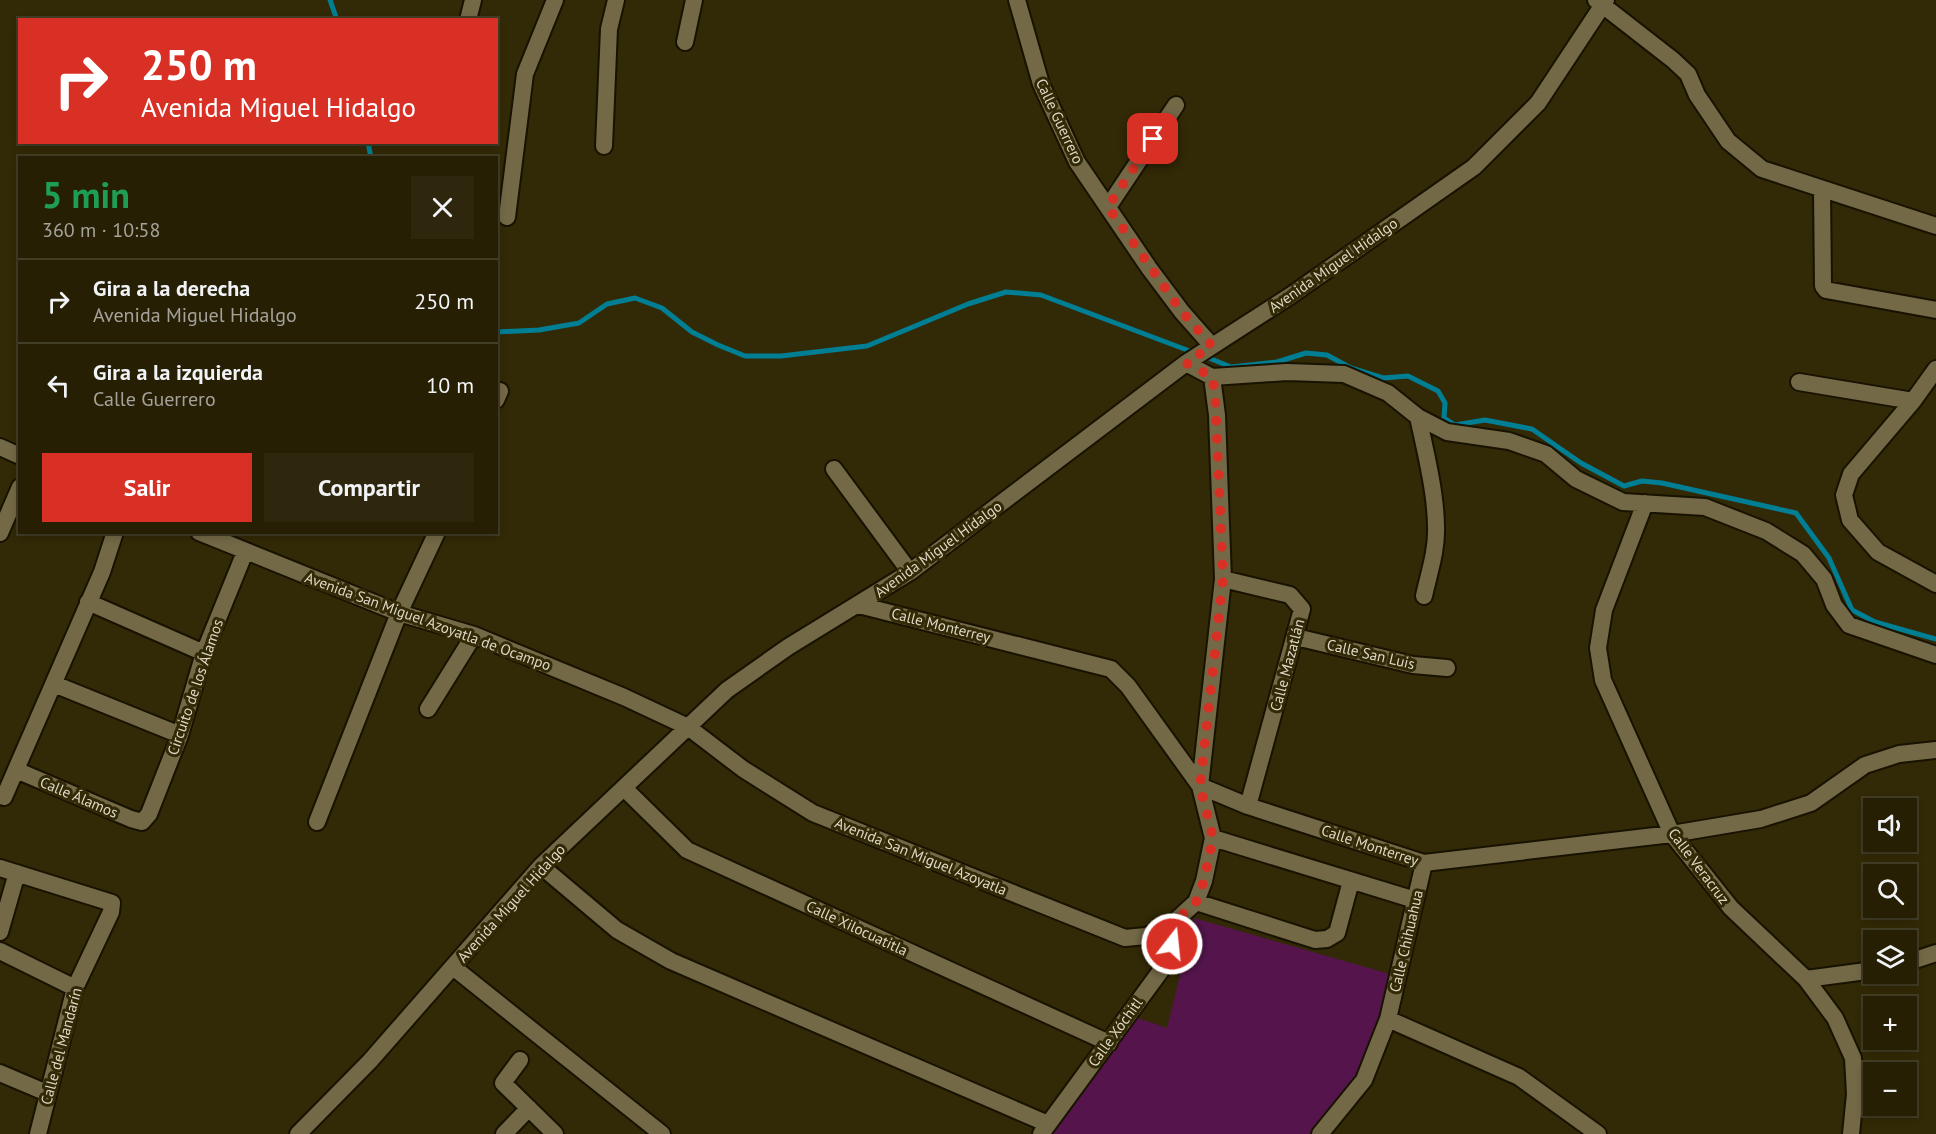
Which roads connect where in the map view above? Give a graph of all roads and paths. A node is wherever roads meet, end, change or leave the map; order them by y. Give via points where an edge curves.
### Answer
1 (473, 0) edge
2 (555, 0) edge
3 (616, 0) edge
4 (694, 0) edge
5 (1017, 0) edge
6 (1601, 2) edge
7 (468, 18) edge
8 (685, 42) dead end
9 (1176, 105) dead end
10 (604, 146) dead end
11 (1822, 190) junction
12 (1108, 207) junction
13 (507, 217) dead end
14 (1936, 226) edge
15 (1936, 310) edge
16 (1212, 346) junction
17 (1186, 363) junction
18 (1936, 369) edge
19 (1212, 377) junction
20 (1799, 382) dead end
21 (1913, 401) junction
22 (1418, 417) junction
23 (0, 447) edge
24 (18, 455) edge
25 (834, 469) dead end
26 (18, 491) edge
27 (1645, 503) junction
28 (1, 529) edge
29 (114, 534) edge
30 (204, 534) edge
31 (436, 534) edge
32 (245, 552) junction
33 (910, 572) junction
34 (1223, 579) junction
35 (1936, 584) edge
36 (1424, 596) dead end
37 (88, 602) junction
38 (859, 605) junction
39 (399, 613) junction
40 (474, 635) junction
41 (1296, 638) junction
42 (204, 653) junction
43 (1936, 655) edge
44 (1447, 668) dead end
45 (54, 684) junction
46 (428, 709) dead end
47 (688, 727) junction
48 (180, 735) junction
49 (1936, 750) edge
50 (16, 770) junction
51 (1200, 786) junction
52 (624, 788) junction
53 (4, 797) dead end
54 (1248, 806) junction
55 (142, 822) joint
56 (317, 822) dead end
57 (1672, 834) junction
58 (1213, 838) junction
59 (1424, 863) junction
60 (540, 866) junction
61 (0, 868) edge
62 (17, 873) junction
63 (1351, 881) junction
64 (1415, 900) junction
65 (1196, 902) junction
66 (1172, 924) junction
67 (0, 932) edge
68 (0, 951) edge
69 (1936, 953) edge
70 (1917, 959) edge
71 (453, 967) junction
72 (1863, 971) edge
73 (1806, 979) junction
74 (75, 988) junction
75 (1388, 1019) junction
76 (1109, 1043) junction
77 (520, 1060) dead end
78 (0, 1073) edge
79 (47, 1093) junction
80 (530, 1108) junction
81 (1044, 1129) edge
82 (38, 1134) edge
83 (298, 1134) edge
84 (504, 1134) edge
85 (555, 1134) edge
86 (662, 1134) edge
87 (1320, 1134) edge
88 (1598, 1134) edge
89 (1851, 1134) edge

1 - 7 street
2 - 13 street via 525,74
3 - 10 street via 609,29
4 - 8 street
5 - 12 street, Calle Guerrero via 1041,84 1077,162
6 - 11 street via 1688,74 1697,95 1728,141 1762,169
6 - 16 street, Avenida Miguel Hidalgo via 1538,103 1474,167
9 - 12 street
11 - 14 street
11 - 15 street via 1826,290
12 - 16 street, Calle Guerrero via 1182,312
16 - 17 street, Avenida Miguel Hidalgo
17 - 19 street
17 - 33 street, Avenida Miguel Hidalgo
18 - 21 street
19 - 22 street via 1287,372 1344,374 1388,393
19 - 34 street
20 - 21 street
21 - 35 street via 1851,474 1844,495 1850,520 1878,552
22 - 27 street via 1447,432 1509,441 1546,454 1604,494 1623,502
22 - 36 street via 1436,526
23 - 24 street
25 - 33 street
26 - 28 street
27 - 43 street via 1705,507 1766,531 1803,554 1824,579 1834,605 1849,626
27 - 57 street, Calle Veracruz via 1604,610 1598,648 1603,681
29 - 37 street
30 - 32 street, Avenida San Miguel Azoyatla de Ocampo
31 - 39 street
32 - 39 street, Avenida San Miguel Azoyatla de Ocampo
32 - 42 street, Circuito de los Álamos
33 - 38 street, Avenida Miguel Hidalgo
34 - 41 street, Calle Mazatlán via 1290,595 1302,609
34 - 51 street
37 - 42 street
37 - 45 street
38 - 47 street, Avenida Miguel Hidalgo via 788,647 736,684
38 - 51 street, Calle Monterrey via 1111,669 1128,686
39 - 40 street, Avenida San Miguel Azoyatla de Ocampo
39 - 56 street
40 - 46 street
40 - 47 street, Avenida San Miguel Azoyatla de Ocampo
41 - 44 street, Calle San Luis via 1413,665
41 - 54 street, Calle Mazatlán
42 - 48 street, Circuito de los Álamos
45 - 48 street
45 - 50 street
47 - 52 street, Avenida Miguel Hidalgo
47 - 66 street, Avenida San Miguel Azoyatla via 743,769 813,813 1125,938 1146,936
48 - 55 street, Circuito de los Álamos via 149,814
49 - 57 street, Calle Monterrey via 1899,754 1865,765 1811,803 1761,819
50 - 53 street
50 - 55 street, Calle Álamos
51 - 54 street, Calle Monterrey
51 - 58 street
52 - 60 street, Avenida Miguel Hidalgo
52 - 76 street, Calle Xilocuatitla via 687,850
54 - 59 street, Calle Monterrey
57 - 59 street, Calle Monterrey
57 - 73 street, Calle Veracruz via 1731,908
58 - 63 street
58 - 65 street
59 - 64 street, Calle Chihuahua
60 - 71 street, Avenida Miguel Hidalgo
60 - 81 street via 617,930 671,961
61 - 62 street, Calle del Mandarín
62 - 67 street
62 - 74 street, Calle del Mandarín via 112,903
63 - 64 street
63 - 65 street via 1336,933 1327,939 1316,940
64 - 75 street, Calle Chihuahua
65 - 66 street
66 - 76 street, Calle Xóchitl via 1172,944 1165,965
68 - 74 street
69 - 70 street
71 - 83 street, Avenida Miguel Hidalgo
71 - 86 street
72 - 73 street
73 - 89 street, Calle Veracruz via 1835,1018 1853,1058
74 - 79 street, Calle del Mandarín
75 - 87 street, Calle Chihuahua via 1364,1080
75 - 88 street via 1520,1077
76 - 81 street, Calle Xóchitl
77 - 80 street via 503,1083
78 - 79 street
79 - 82 street, Calle del Mandarín
80 - 84 street
80 - 85 street

